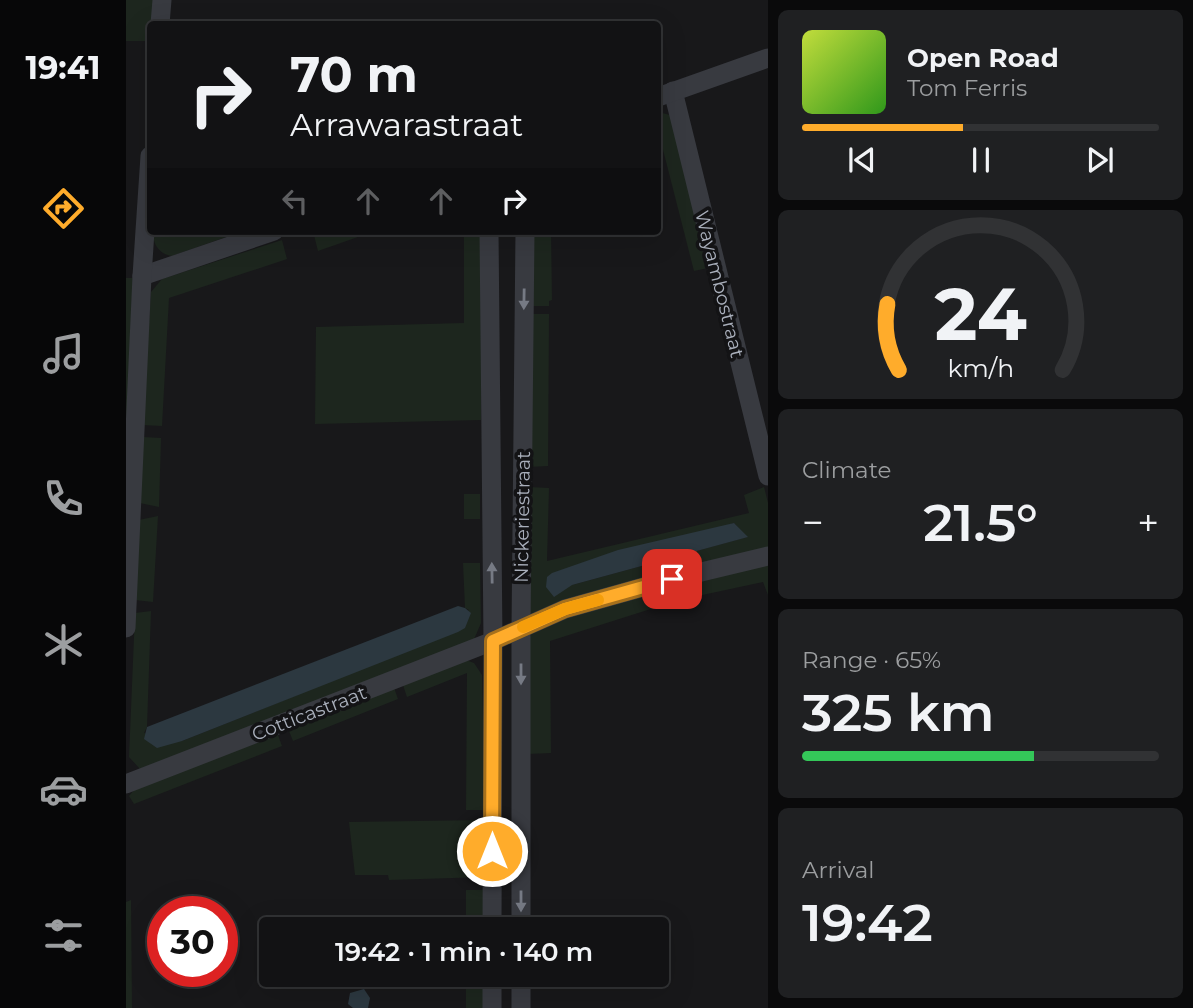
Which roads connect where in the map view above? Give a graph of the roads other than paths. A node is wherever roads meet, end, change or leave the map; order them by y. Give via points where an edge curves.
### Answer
1 (162, 0) edge
2 (160, 21) edge
3 (768, 58) edge
4 (665, 94) edge
5 (147, 201) edge
6 (262, 235) edge
7 (489, 235) edge
8 (525, 235) edge
9 (142, 276) junction
10 (768, 476) edge
11 (768, 556) edge
12 (126, 628) edge
13 (521, 628) junction
14 (493, 641) junction
15 (126, 785) edge
16 (492, 917) edge
17 (521, 917) edge
18 (492, 987) edge
19 (522, 987) edge
20 (492, 1008) edge
21 (522, 1008) edge

1 - 2 street
3 - 4 street
4 - 10 street, Wayambostraat
5 - 9 street
6 - 9 street
14 -> 7 street, Nickeriestraat
8 -> 13 street, Nickeriestraat
9 - 12 street
11 - 13 street, Cotticastraat via 578,606
13 - 14 street, Cotticastraat
13 -> 17 street, Nickeriestraat
14 - 15 street, Cotticastraat
14 - 16 street, Nickeriestraat
18 - 20 street
19 - 21 street

